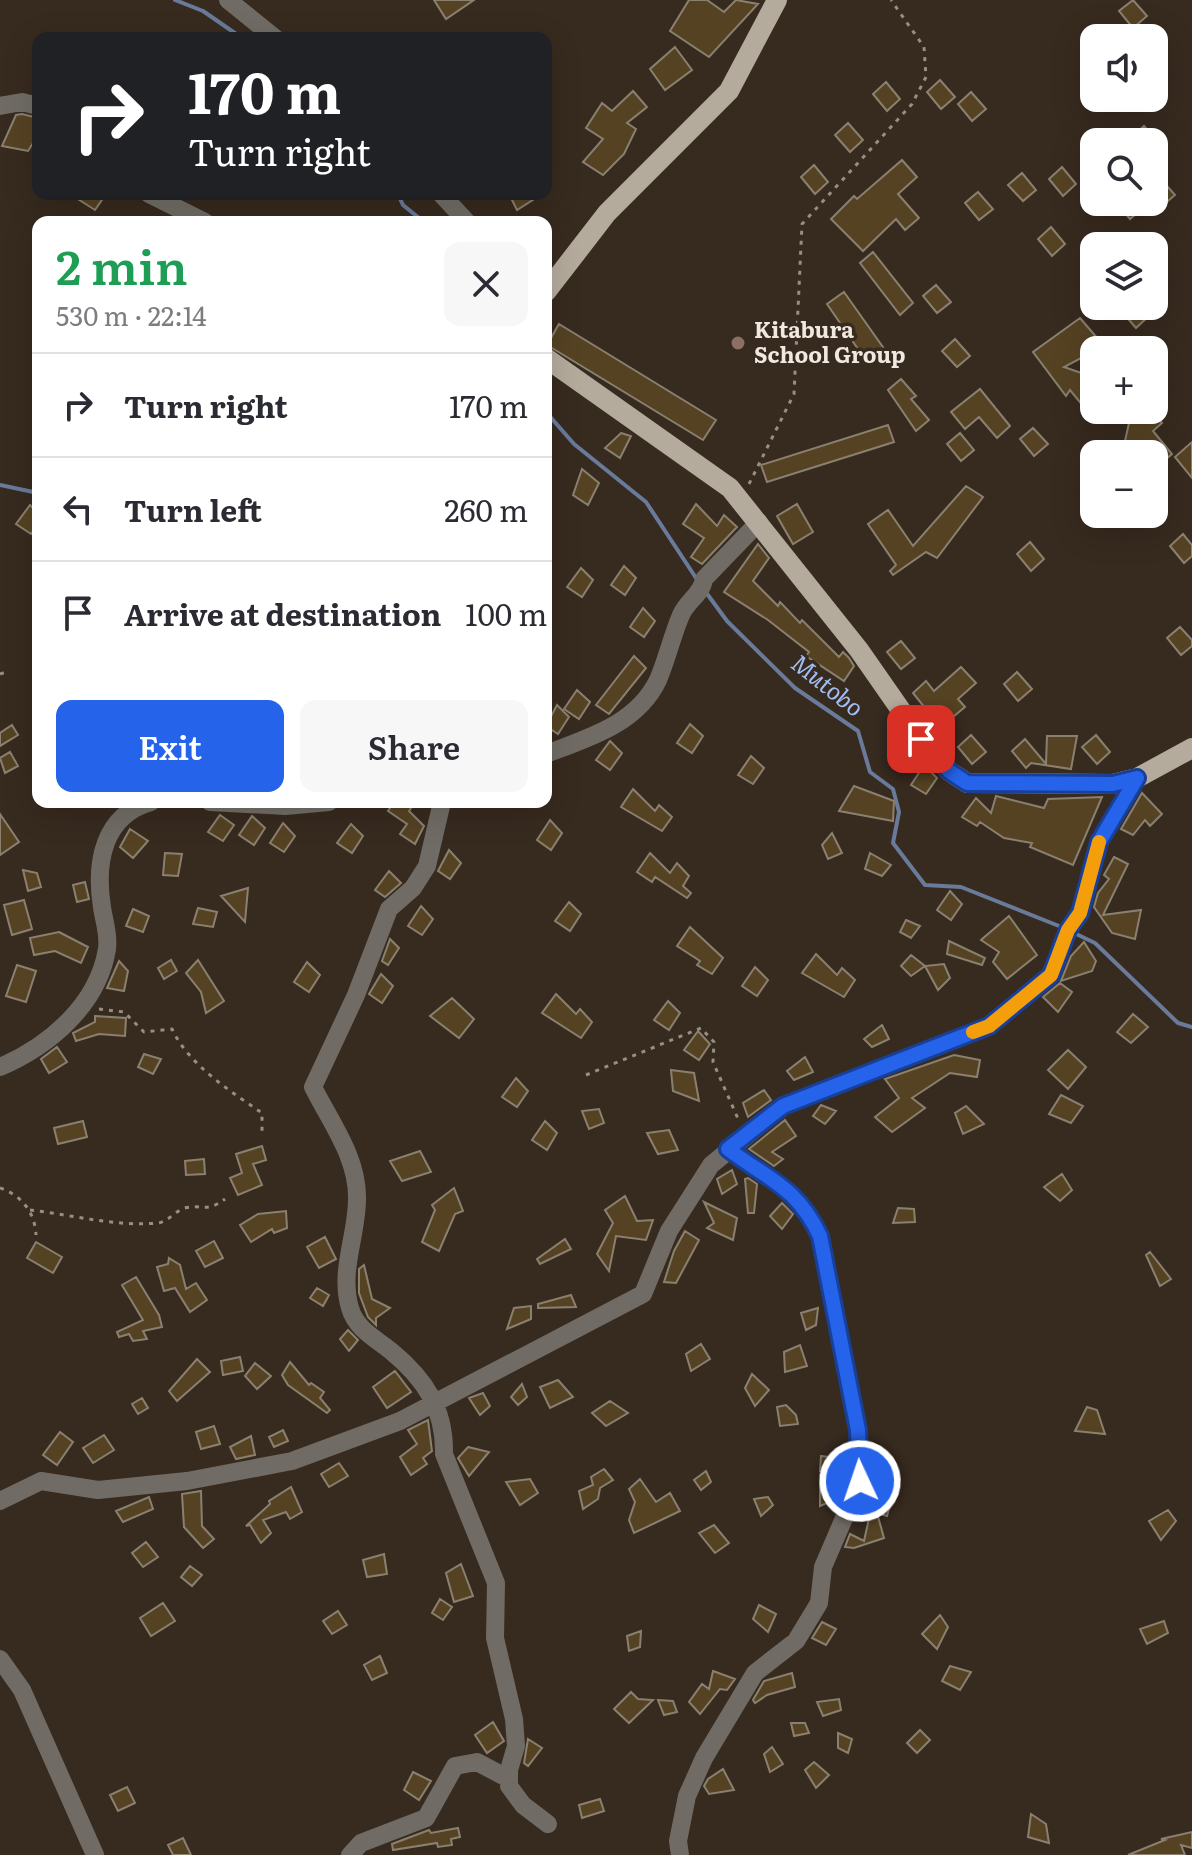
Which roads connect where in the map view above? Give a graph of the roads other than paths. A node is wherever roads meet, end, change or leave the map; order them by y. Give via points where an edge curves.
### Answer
1 (228, 0) edge
2 (777, 0) edge
3 (268, 32) edge
4 (32, 104) edge
5 (0, 106) edge
6 (161, 200) edge
7 (447, 200) edge
8 (193, 216) edge
9 (461, 216) edge
10 (552, 284) edge
11 (552, 362) edge
12 (759, 522) junction
13 (1192, 748) edge
14 (552, 752) edge
15 (1137, 778) junction
16 (135, 808) edge
17 (441, 808) edge
18 (0, 1067) edge
19 (728, 1149) junction
20 (437, 1403) junction
21 (0, 1501) edge
22 (0, 1659) edge
23 (509, 1779) junction
24 (548, 1824) dead end
25 (95, 1855) edge
26 (350, 1855) edge
27 (680, 1855) edge

1 - 3 street
2 - 10 main road via 729,91 607,213
4 - 5 street
6 - 8 street
7 - 9 street
11 - 12 main road via 730,488
12 - 14 street via 704,579 703,588 683,610 645,702 614,726
12 - 15 main road via 949,771 967,783 1113,784
13 - 15 main road
15 - 19 street via 1099,842 1080,913 1051,975 989,1026 783,1106
16 - 18 street via 115,824 103,844 99,876 106,953 80,1009 43,1043
17 - 20 street via 427,866 413,888 389,909 313,1087 352,1162 358,1197 345,1278 351,1310 367,1335 422,1381
19 - 20 street via 711,1165 669,1231 643,1294
19 - 27 street via 807,1208 820,1236 858,1430 860,1481 823,1567 819,1603 796,1641 755,1673 704,1758 687,1796
20 - 21 street via 292,1461 187,1481 98,1490 41,1481
20 - 23 street via 445,1431 444,1454 493,1567 495,1638 514,1719 516,1746
22 - 25 street via 22,1690
23 - 24 street via 523,1805
23 - 26 street via 477,1762 455,1766 426,1818 361,1843

